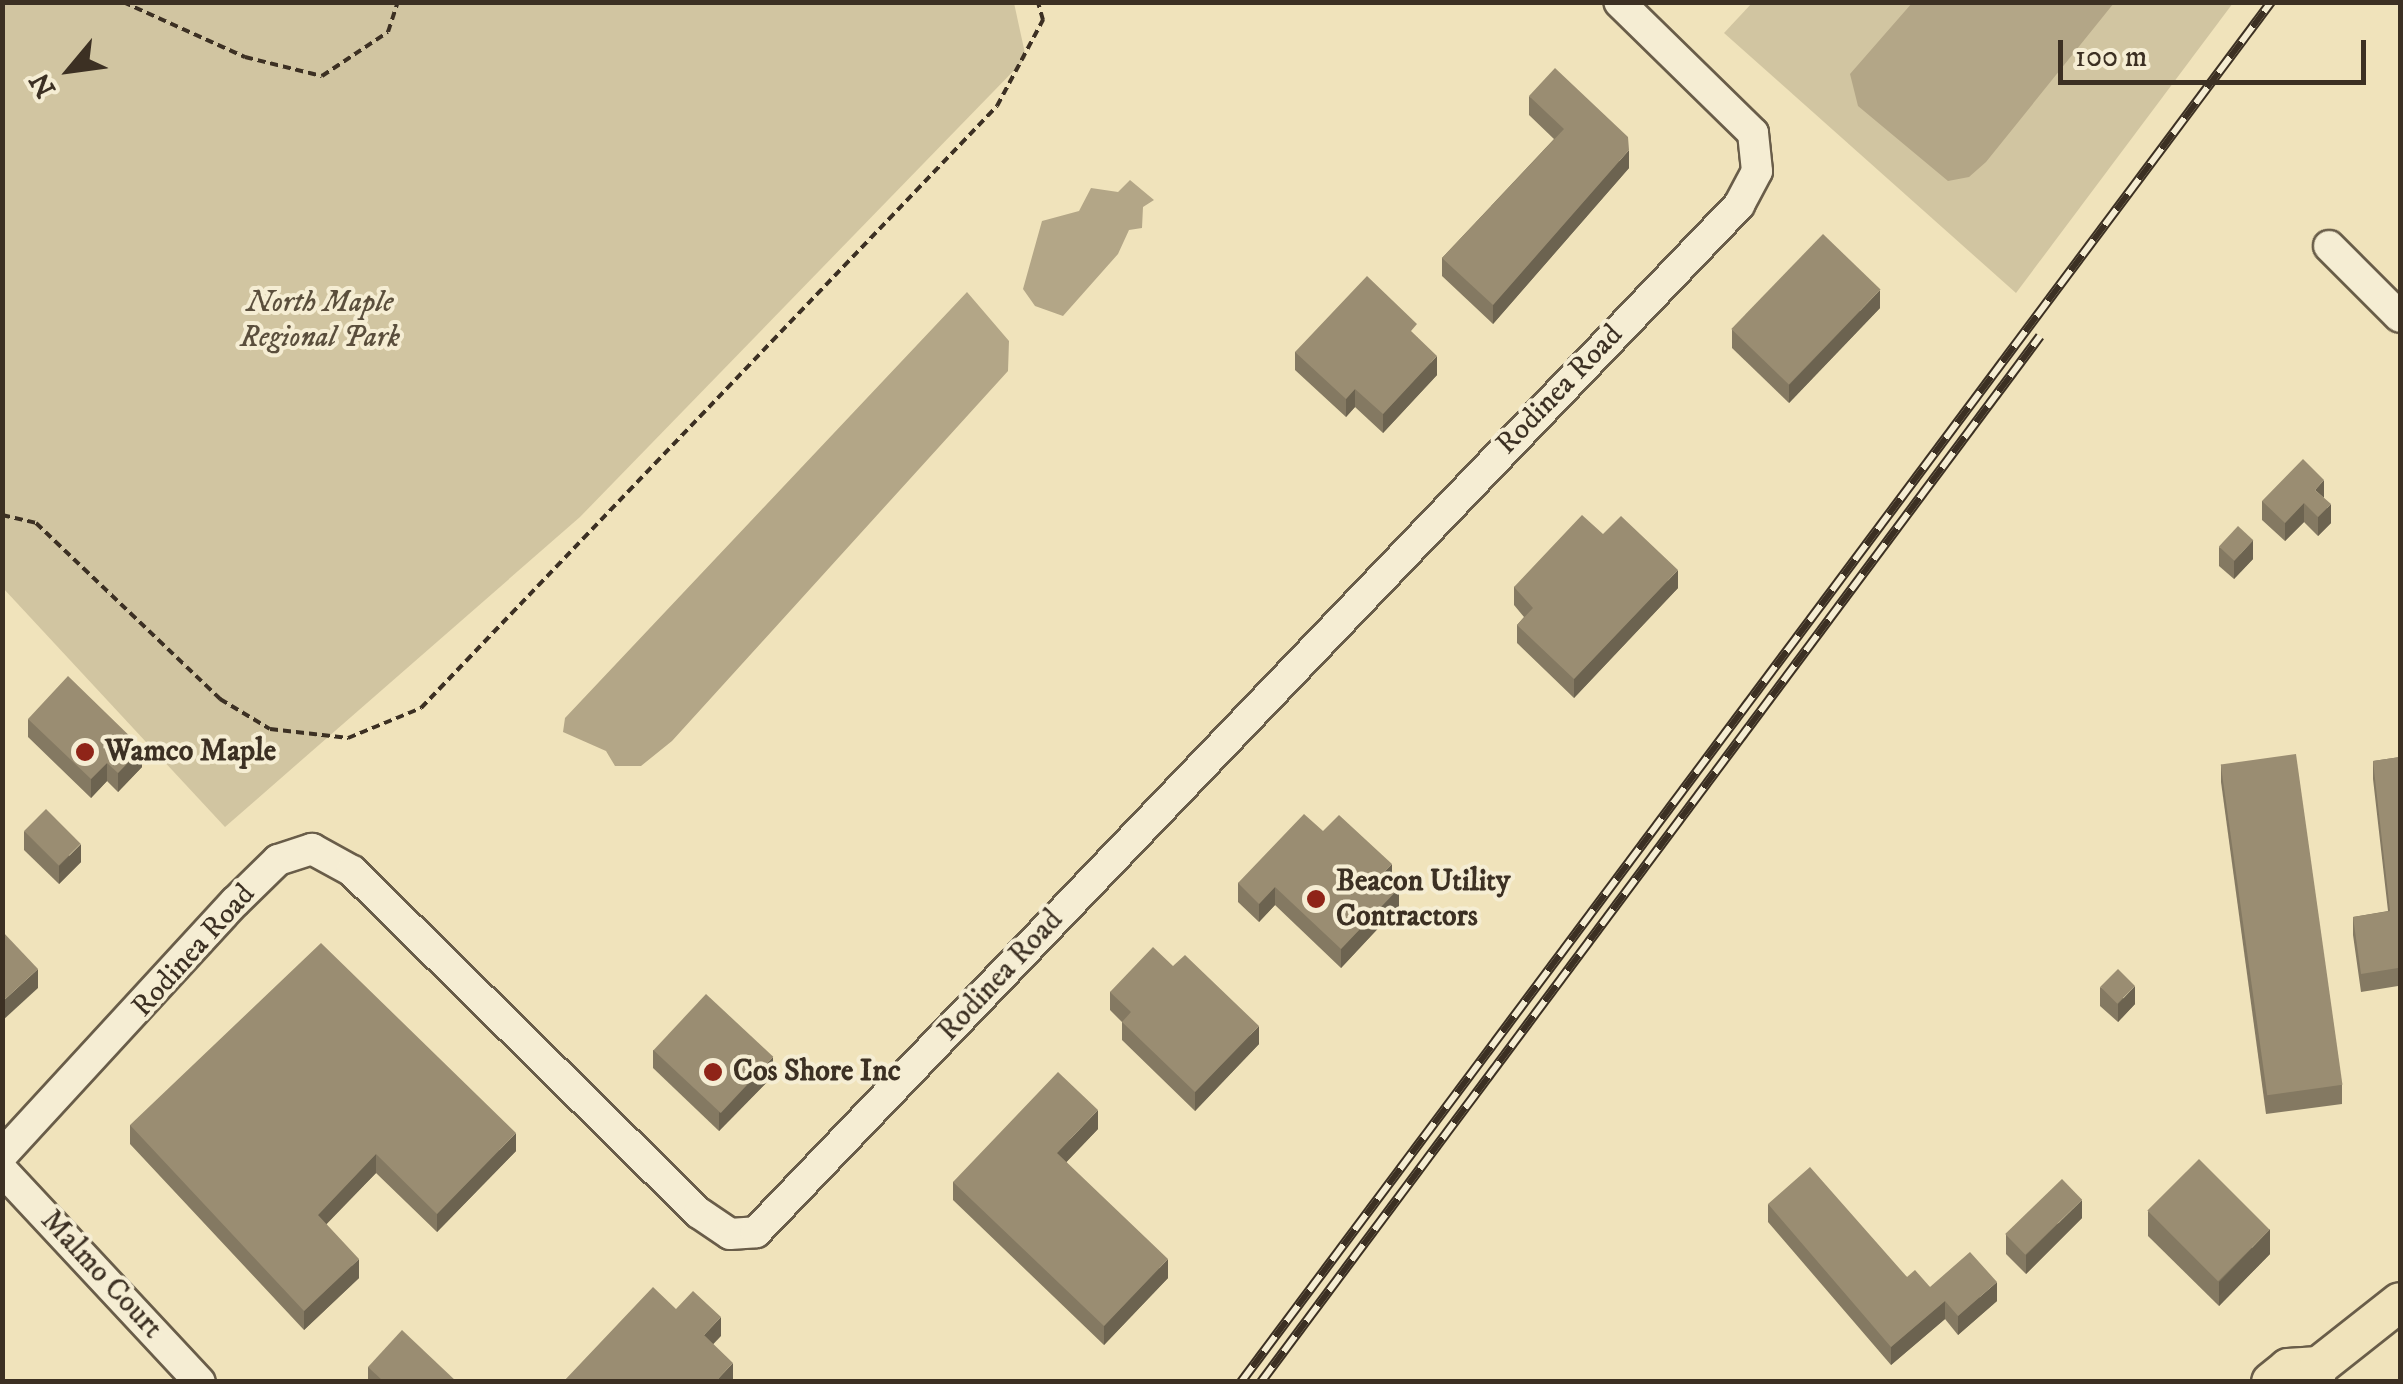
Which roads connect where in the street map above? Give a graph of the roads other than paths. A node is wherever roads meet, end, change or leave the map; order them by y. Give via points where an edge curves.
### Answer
1 (1619, 2) edge
2 (2330, 246) dead end
3 (2400, 317) edge
4 (2, 1155) edge
5 (2, 1170) edge
6 (2400, 1302) edge
7 (2317, 1374) edge
8 (200, 1382) edge
9 (2271, 1382) edge

1 - 4 street, Rodinea Road via 1752,133 1757,171 1739,205 756,1232 730,1234 699,1213 352,871 312,850 278,860 235,902
2 - 3 street
5 - 8 street, Malmo Court
6 - 7 main road
7 - 9 main road via 2288,1368

